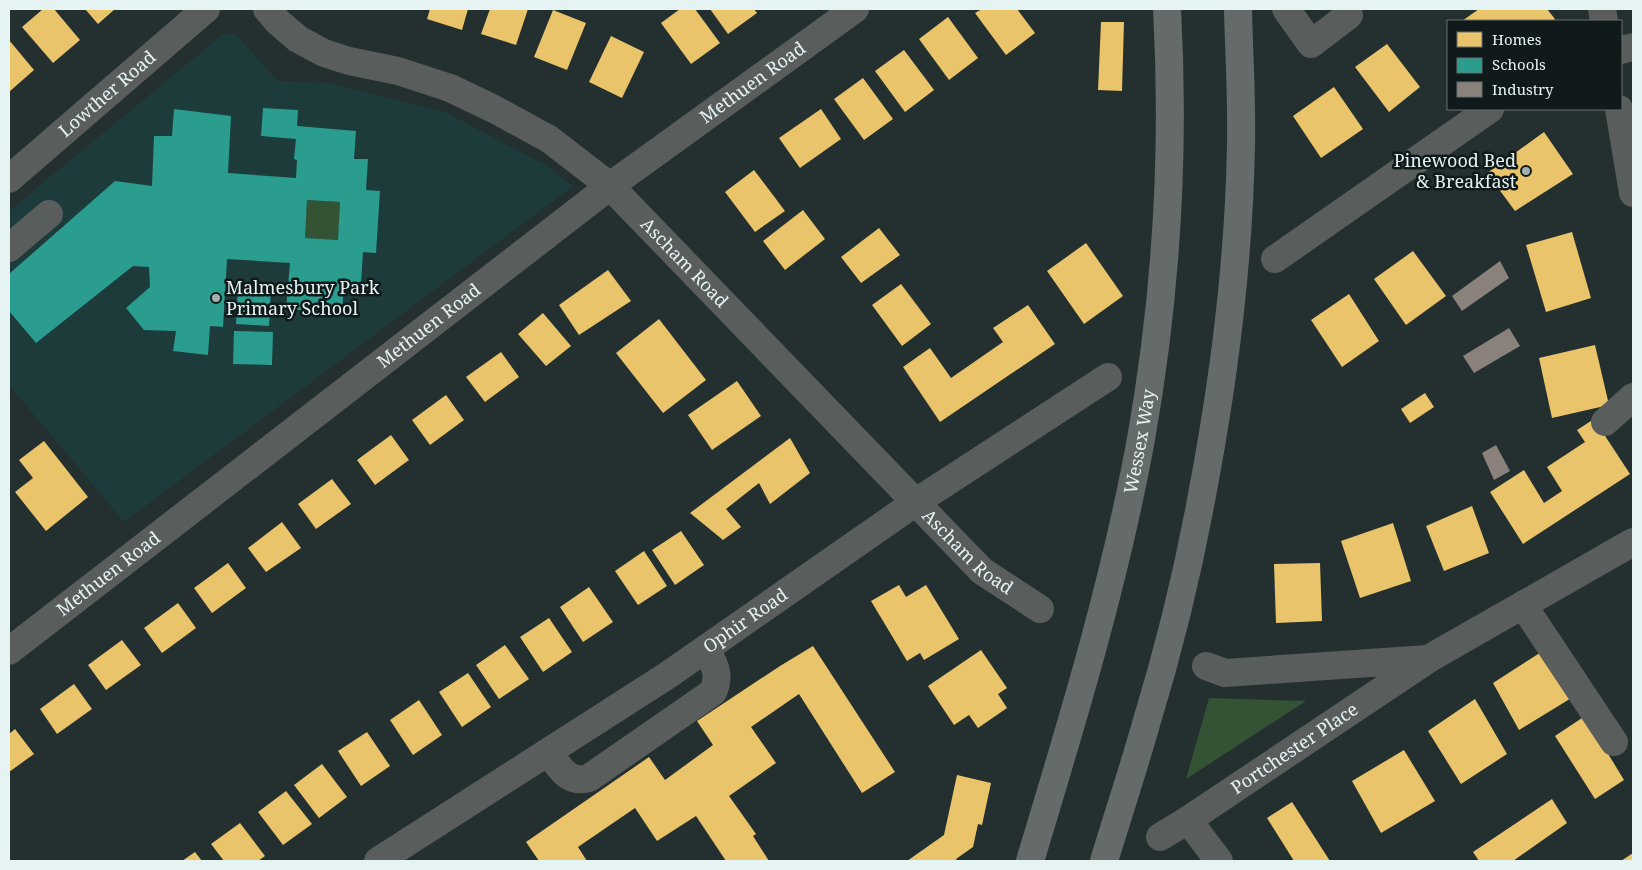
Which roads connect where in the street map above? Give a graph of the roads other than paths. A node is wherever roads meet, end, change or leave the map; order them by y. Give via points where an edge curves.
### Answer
1 (206, 9) edge
2 (267, 9) edge
3 (855, 9) edge
4 (1167, 9) edge
5 (1238, 9) edge
6 (1286, 9) edge
7 (1349, 15) dead end
8 (1489, 110) edge
9 (1619, 110) edge
10 (9, 178) edge
11 (610, 186) junction
12 (1633, 193) edge
13 (49, 214) dead end
14 (9, 248) edge
15 (1275, 259) dead end
16 (1108, 376) dead end
17 (1633, 398) edge
18 (1605, 422) dead end
19 (916, 502) junction
20 (1633, 542) edge
21 (1523, 605) junction
22 (1040, 608) dead end
23 (706, 649) junction
24 (9, 650) edge
25 (1430, 658) junction
26 (1206, 666) dead end
27 (1614, 742) dead end
28 (548, 752) junction
29 (1188, 820) junction
30 (1160, 837) dead end
31 (378, 861) edge
32 (1030, 861) edge
33 (1104, 861) edge
34 (1219, 861) edge

1 - 10 street, Lowther Road
2 - 11 street, Ascham Road via 298,39 324,53 450,88 494,109 549,139
3 - 11 street, Methuen Road
4 - 32 highway, Wessex Way via 1170,157 1165,246 1141,440 1100,616
5 - 33 highway via 1239,207 1220,388 1202,496 1180,595 1147,722
6 - 7 street via 1311,44
8 - 15 street
9 - 12 street
11 - 19 street, Ascham Road
11 - 24 street, Methuen Road
13 - 14 street
16 - 19 street, Ophir Road
17 - 18 street
19 - 22 street, Ascham Road via 982,571
19 - 23 street, Ophir Road
20 - 21 street, Portchester Place
21 - 25 street, Portchester Place
21 - 27 street
23 - 28 street, Ophir Road
23 - 28 street via 717,668 713,692 589,778 572,779
25 - 26 street, Portchester Place via 1225,673
25 - 29 street, Portchester Place
28 - 31 street, Ophir Road
29 - 30 street, Portchester Place
29 - 34 street

